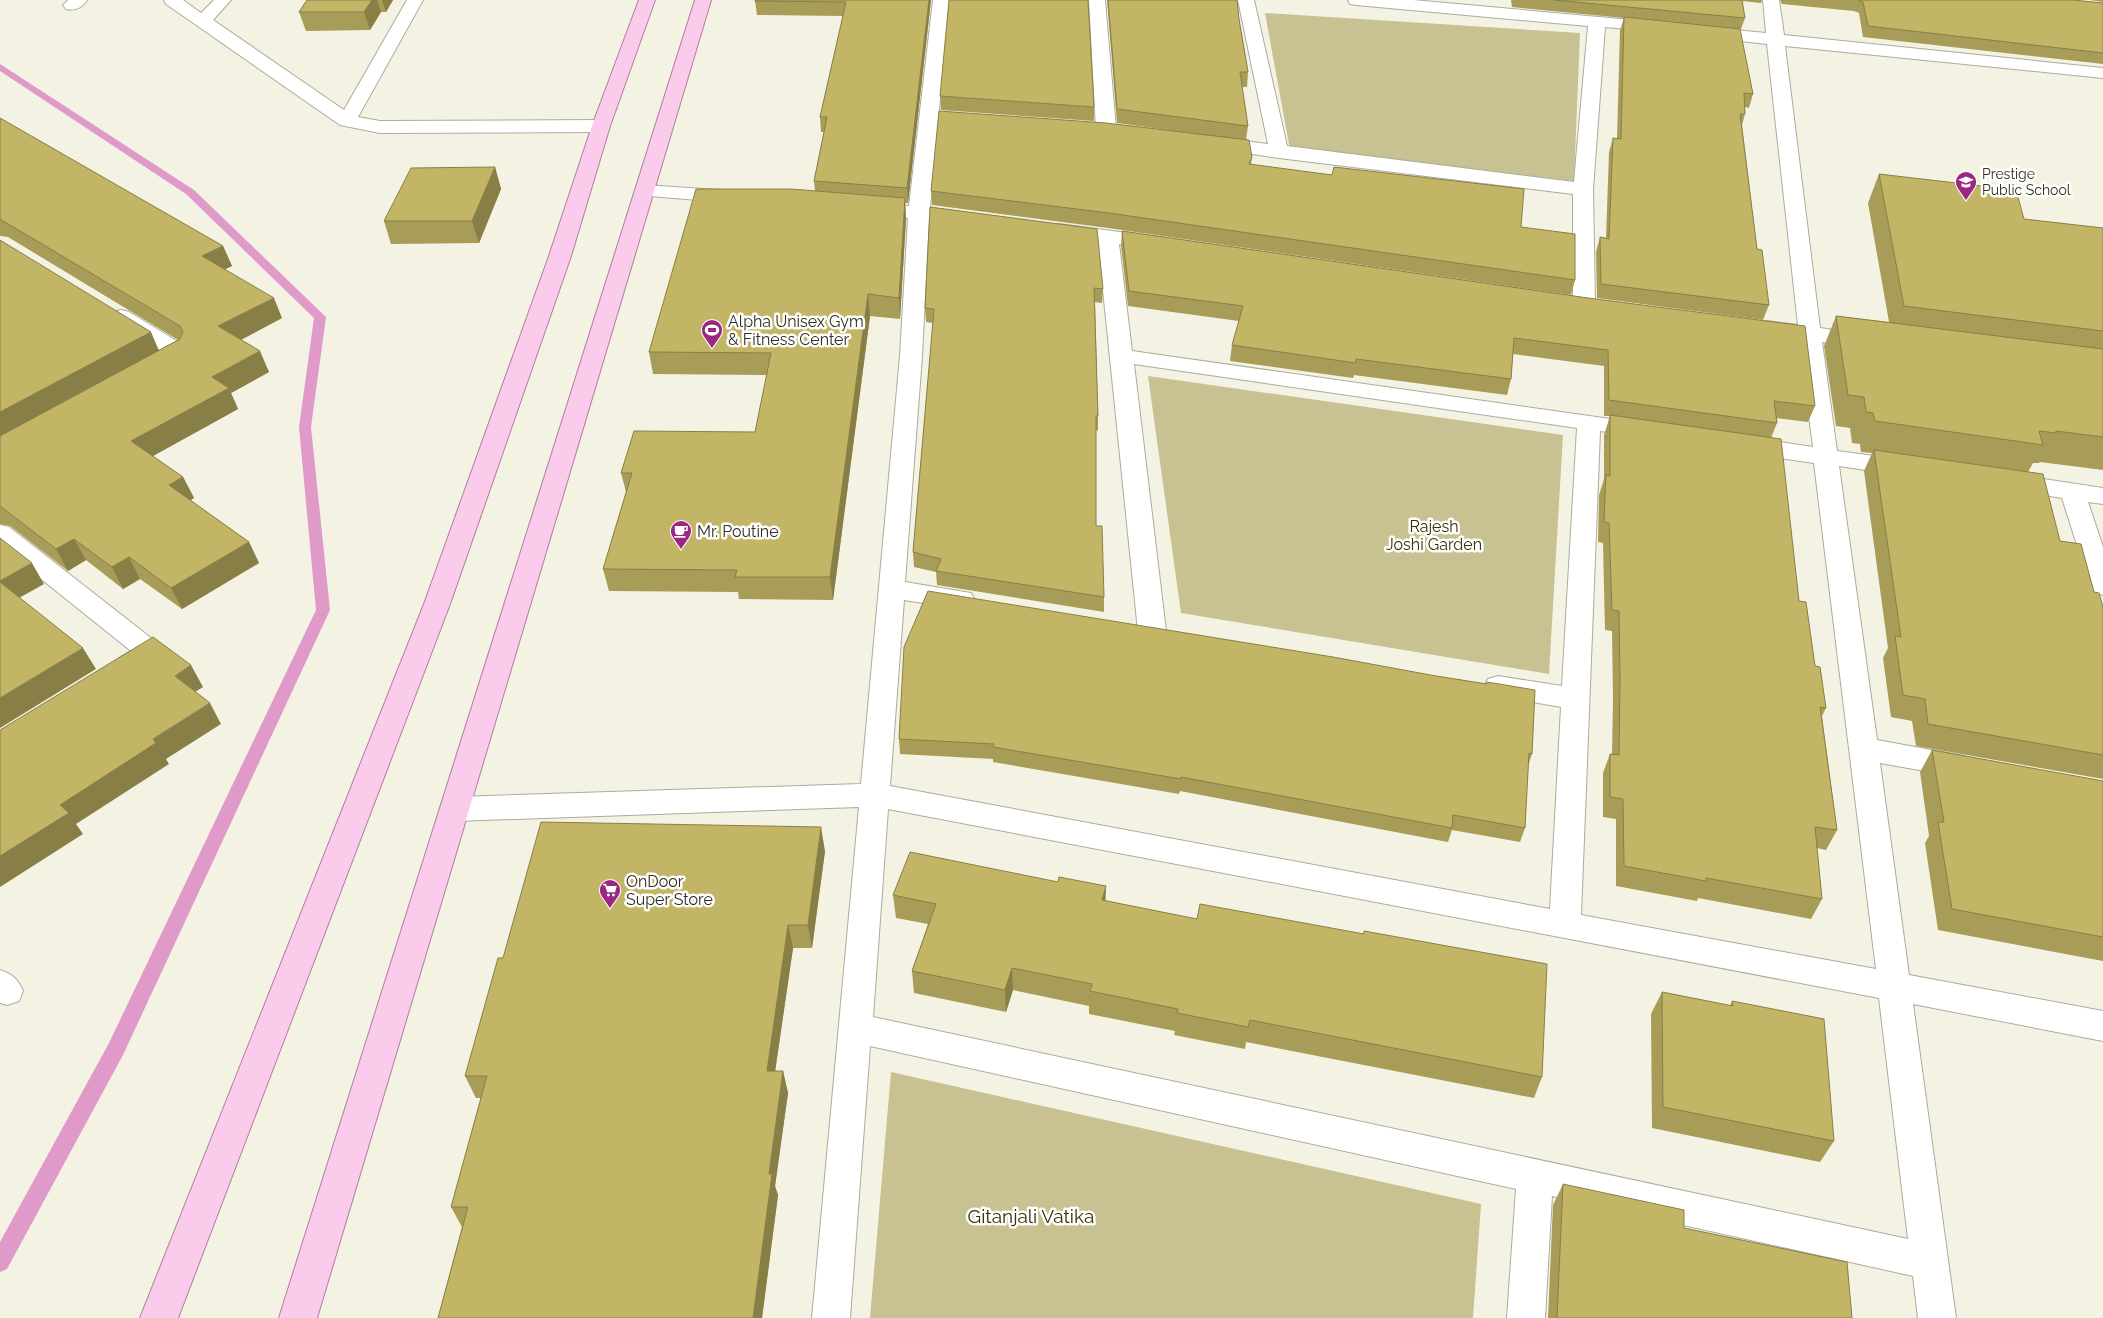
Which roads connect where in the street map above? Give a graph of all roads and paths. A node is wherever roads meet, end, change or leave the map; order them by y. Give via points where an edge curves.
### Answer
1 (172, 0) edge
2 (223, 0) edge
3 (415, 0) edge
4 (646, 0) edge
5 (703, 0) edge
6 (941, 0) edge
7 (1097, 0) edge
8 (1246, 0) edge
9 (1356, 0) edge
10 (1771, 0) edge
11 (203, 20) junction
12 (1597, 21) junction
13 (1672, 29) edge
14 (1691, 30) edge
15 (1777, 39) junction
16 (2103, 73) edge
17 (347, 121) junction
18 (601, 126) junction
19 (1087, 128) edge
20 (1192, 140) edge
21 (1279, 152) junction
22 (1582, 189) junction
23 (645, 190) junction
24 (753, 199) edge
25 (850, 207) edge
26 (919, 212) junction
27 (985, 221) edge
28 (1042, 228) edge
29 (1108, 236) junction
30 (1176, 246) edge
31 (1584, 305) edge
32 (106, 308) edge
33 (1751, 326) edge
34 (1810, 334) junction
35 (1888, 344) edge
36 (1122, 356) junction
37 (146, 372) edge
38 (1589, 422) junction
39 (1668, 434) edge
40 (1727, 442) edge
41 (1826, 456) junction
42 (1924, 470) edge
43 (1984, 479) edge
44 (2072, 491) junction
45 (2103, 496) edge
46 (0, 533) edge
47 (2103, 586) edge
48 (892, 589) junction
49 (988, 604) edge
50 (1123, 626) edge
51 (1152, 631) junction
52 (1181, 636) edge
53 (108, 678) edge
54 (1477, 683) edge
55 (1576, 699) junction
56 (1863, 749) junction
57 (1988, 772) edge
58 (874, 795) junction
59 (456, 809) junction
60 (1565, 925) junction
61 (1895, 987) junction
62 (2103, 1026) edge
63 (855, 1028) junction
64 (1535, 1176) junction
65 (1930, 1262) junction
66 (159, 1318) edge
67 (298, 1318) edge
68 (831, 1318) edge
69 (1526, 1318) edge
70 (1937, 1318) edge

1 - 11 street
2 - 11 street
3 - 17 street
4 - 18 main road
5 - 23 main road
6 - 26 street via 940,118
7 - 19 street via 1116,130
8 - 21 street
9 - 12 street
10 - 15 street
11 - 17 street
12 - 13 street
12 - 22 street
14 - 15 street
15 - 16 street
15 - 34 street
17 - 18 street via 380,127
18 - 66 main road via 560,256 437,604
20 - 21 street
21 - 22 street
22 - 31 street
23 - 24 street
23 - 59 main road
25 - 26 street
26 - 27 street
26 - 48 street
28 - 29 street
29 - 30 street
29 - 36 street
32 - 37 street via 180,353
33 - 34 street
34 - 35 street
34 - 41 street
36 - 38 street
36 - 51 street
38 - 39 street
38 - 55 street
40 - 41 street
41 - 42 street
41 - 56 street
43 - 44 street
44 - 45 street
44 - 47 street
46 - 53 street via 150,652
48 - 49 street
48 - 58 street
50 - 51 street
51 - 52 street
54 - 55 street
55 - 60 street
56 - 57 street
56 - 61 street
58 - 59 street
58 - 60 street
58 - 63 street
59 - 67 main road
60 - 61 street
61 - 62 street
61 - 65 street
63 - 64 street
63 - 68 street
64 - 65 street
64 - 69 street
65 - 70 street

